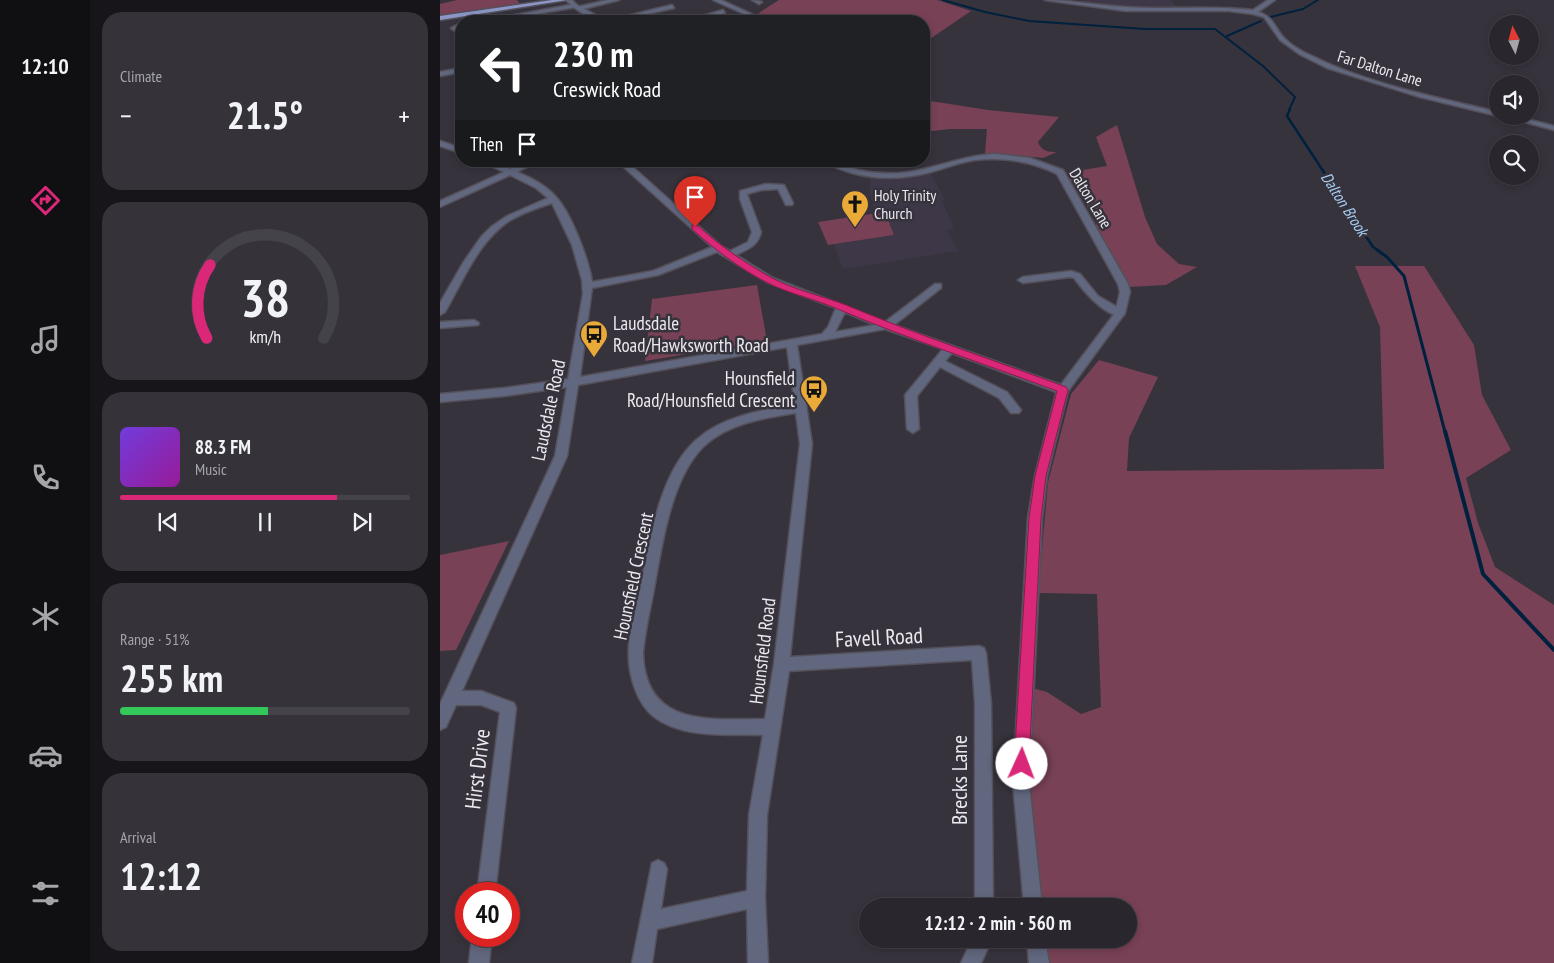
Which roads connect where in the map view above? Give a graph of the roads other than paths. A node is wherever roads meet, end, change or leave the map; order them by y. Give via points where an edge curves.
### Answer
1 (564, 0) edge
2 (569, 0) edge
3 (616, 0) edge
4 (716, 0) edge
5 (1048, 0) edge
6 (1272, 0) edge
7 (577, 7) junction
8 (672, 7) dead end
9 (723, 12) dead end
10 (1254, 12) junction
11 (701, 13) dead end
12 (461, 15) edge
13 (537, 15) edge
14 (592, 15) edge
15 (636, 15) edge
16 (706, 15) edge
17 (712, 15) edge
18 (751, 15) edge
19 (455, 16) edge
20 (440, 18) edge
21 (455, 71) edge
22 (440, 74) edge
23 (1489, 112) edge
24 (1539, 124) edge
25 (1554, 128) edge
26 (440, 143) edge
27 (455, 149) edge
28 (498, 167) edge
29 (521, 167) edge
30 (628, 167) edge
31 (840, 167) edge
32 (510, 172) junction
33 (554, 199) junction
34 (789, 203) dead end
35 (440, 204) edge
36 (718, 248) junction
37 (730, 255) junction
38 (1023, 280) dead end
39 (587, 286) junction
40 (938, 286) dead end
41 (842, 307) junction
42 (440, 312) edge
43 (1120, 313) junction
44 (474, 323) dead end
45 (440, 325) edge
46 (886, 326) junction
47 (824, 338) junction
48 (792, 344) junction
49 (950, 348) junction
50 (938, 362) junction
51 (574, 382) junction
52 (1062, 390) junction
53 (440, 398) edge
54 (802, 408) junction
55 (1015, 410) dead end
56 (913, 429) dead end
57 (979, 653) joint
58 (782, 664) junction
59 (452, 698) junction
60 (440, 722) edge
61 (773, 727) junction
62 (658, 869) dead end
63 (487, 882) edge
64 (756, 898) junction
65 (984, 898) edge
66 (1032, 898) edge
67 (649, 921) junction
68 (480, 947) edge
69 (978, 948) edge
70 (1037, 948) edge
71 (478, 963) edge
72 (642, 963) edge
73 (758, 963) edge
74 (971, 963) edge
75 (1038, 963) edge

1 - 12 main road
2 - 7 street
3 - 7 street
4 - 18 street
5 - 10 street via 1126,9
6 - 10 street
7 - 13 street
7 - 14 street
8 - 15 street
9 - 17 street
10 - 23 street, Far Dalton Lane via 1266,16 1282,39 1301,53 1329,67 1422,96
11 - 16 street
19 - 20 main road
21 - 22 street
24 - 25 street
26 - 27 street
28 - 32 street, Laudsdale Road
29 - 32 street
30 - 36 street
31 - 43 street, Dalton Lane via 882,176 910,174 974,158 1028,160 1060,172 1123,284 1125,292
32 - 33 street, Laudsdale Road via 538,186
32 - 35 street
33 - 39 street, Laudsdale Road via 580,247
33 - 42 street via 514,215 494,228 478,248
34 - 37 street via 781,187 743,193 757,229 756,236 750,244
36 - 37 street
36 - 39 street via 655,273
37 - 41 street via 770,280
38 - 43 street via 1077,276 1095,298
39 - 51 street, Laudsdale Road
40 - 46 street
41 - 46 street
41 - 47 street via 833,328
43 - 52 street, Dalton Lane
44 - 45 street
46 - 47 street
46 - 49 street
47 - 48 street
48 - 51 street
48 - 54 street, Hounsfield Road
49 - 50 street
49 - 52 street
50 - 55 street via 1003,395
50 - 56 street via 912,396
51 - 53 street
51 - 59 street, Laudsdale Road via 561,456
52 - 66 street via 1040,476 1027,647 1021,783
54 - 58 street, Hounsfield Road via 806,444
54 - 61 street, Hounsfield Crescent via 746,417 720,428 698,444 684,463 672,489 656,544 636,654 642,689 658,711 689,724
57 - 58 street, Favell Road
57 - 65 street, Brecks Lane via 983,704
58 - 61 street, Hounsfield Road
59 - 60 street, Laudsdale Road
59 - 63 street, Hirst Drive via 481,698 508,708
61 - 64 street, Hounsfield Road via 758,815
62 - 67 street
64 - 67 street
64 - 73 street, Hounsfield Road
67 - 72 street
68 - 71 street
69 - 74 street
70 - 75 street

